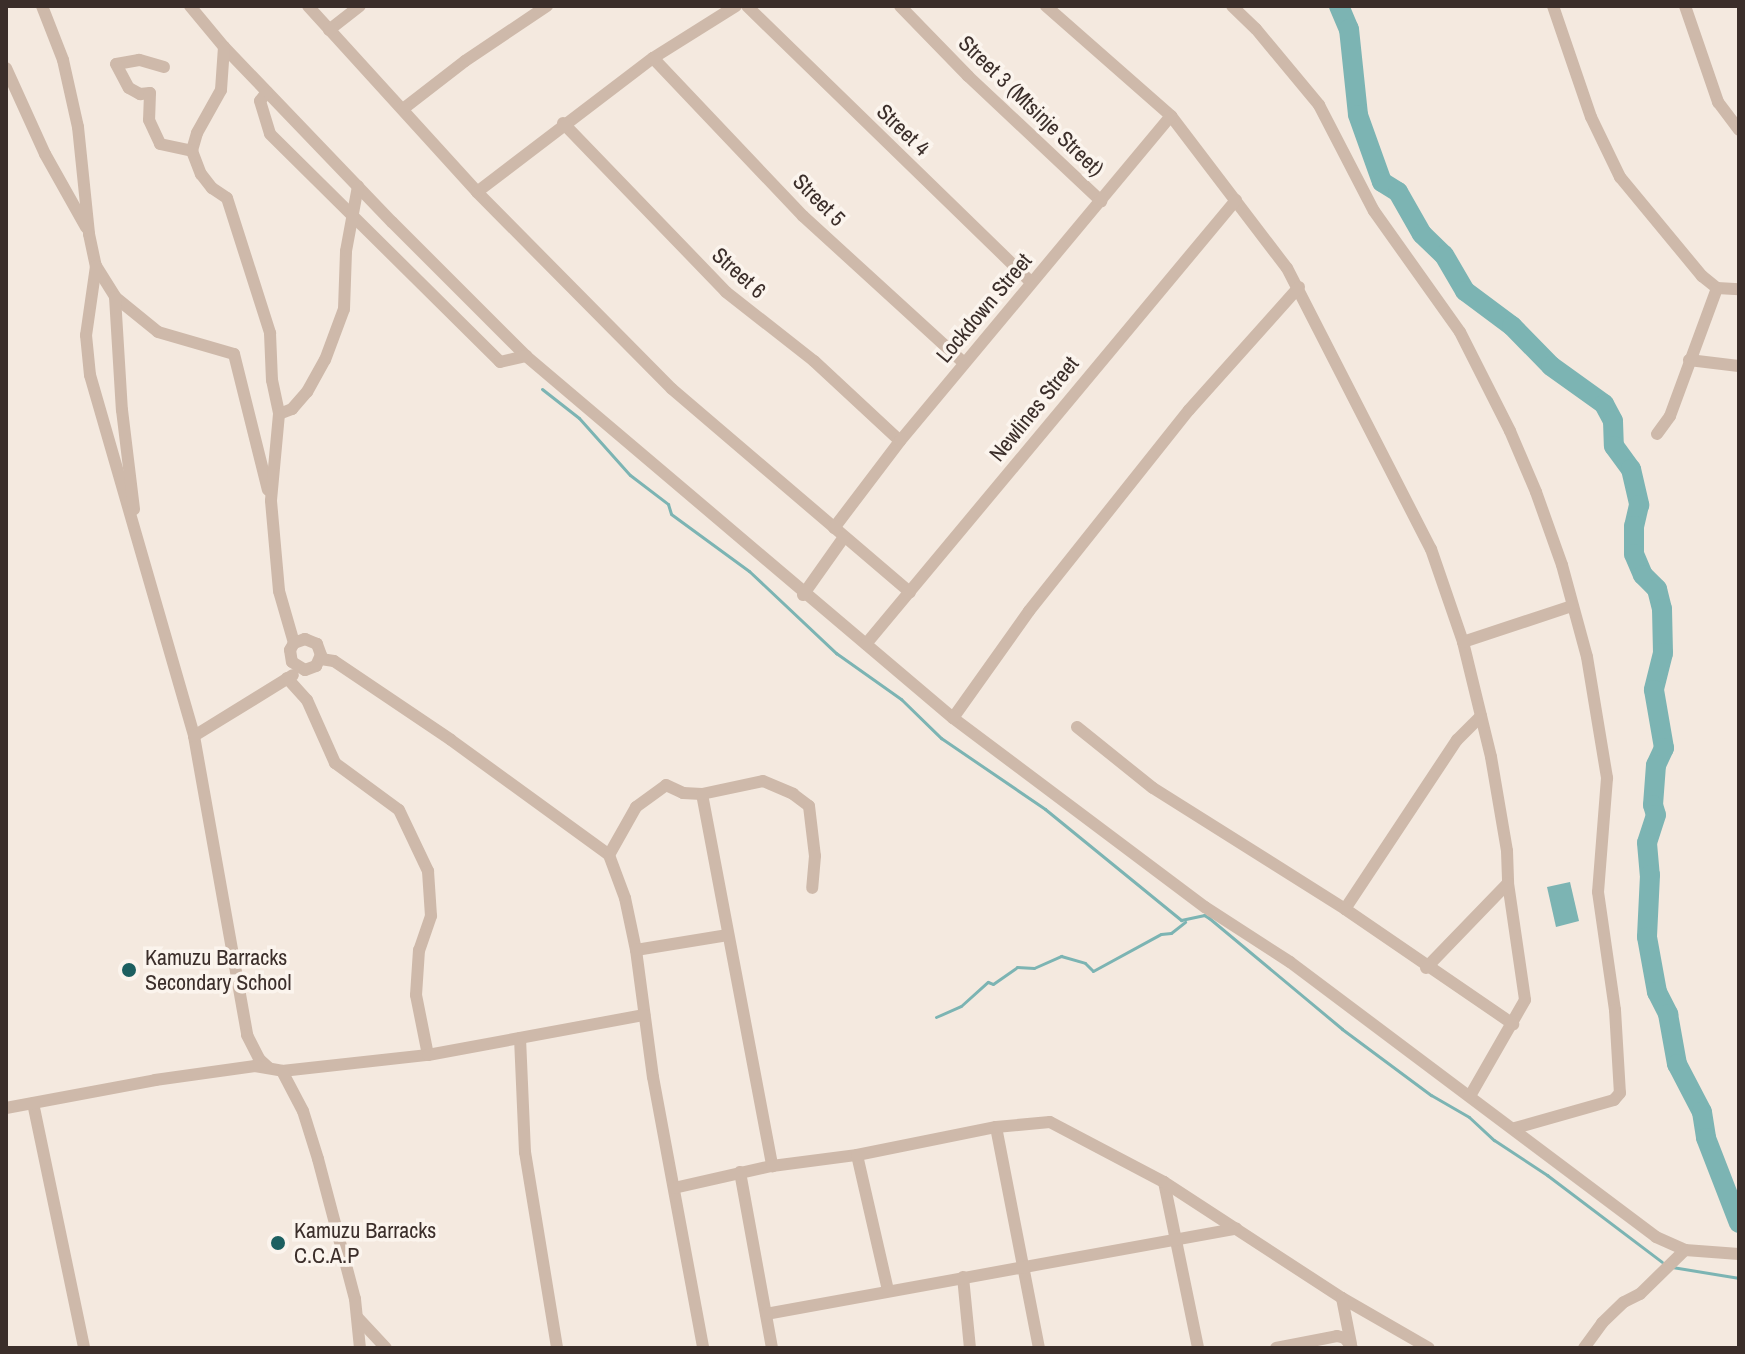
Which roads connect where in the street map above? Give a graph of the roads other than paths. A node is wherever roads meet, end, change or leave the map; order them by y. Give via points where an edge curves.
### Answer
1 (42, 6) edge
2 (190, 6) edge
3 (308, 6) edge
4 (360, 6) edge
5 (547, 6) edge
6 (736, 6) edge
7 (747, 6) edge
8 (900, 6) edge
9 (1046, 6) edge
10 (1232, 6) edge
11 (1553, 6) edge
12 (1685, 6) edge
13 (329, 30) junction
14 (224, 47) junction
15 (653, 58) junction
16 (164, 67) dead end
17 (6, 68) edge
18 (267, 92) junction
19 (403, 109) junction
20 (1171, 116) junction
21 (563, 123) junction
22 (1739, 130) edge
23 (192, 151) junction
24 (358, 186) junction
25 (477, 192) junction
26 (1236, 200) junction
27 (1101, 201) junction
28 (352, 217) junction
29 (89, 234) junction
30 (96, 266) junction
31 (1031, 282) junction
32 (1299, 287) junction
33 (1717, 288) junction
34 (1739, 289) edge
35 (115, 297) junction
36 (526, 356) junction
37 (1689, 360) junction
38 (964, 363) junction
39 (1739, 366) edge
40 (279, 414) junction
41 (1657, 434) dead end
42 (900, 441) junction
43 (271, 501) junction
44 (133, 528) junction
45 (834, 528) junction
46 (844, 537) junction
47 (910, 592) junction
48 (803, 595) junction
49 (1572, 606) junction
50 (1463, 642) junction
51 (294, 643) junction
52 (866, 644) junction
53 (321, 659) junction
54 (301, 670) junction
55 (287, 678) junction
56 (1481, 716) junction
57 (953, 718) junction
58 (1077, 727) dead end
59 (194, 736) junction
60 (702, 794) junction
61 (609, 855) junction
62 (1508, 883) junction
63 (812, 888) dead end
64 (1345, 909) junction
65 (728, 935) junction
66 (636, 950) junction
67 (1426, 968) junction
68 (644, 1015) junction
69 (1513, 1024) junction
70 (520, 1038) junction
71 (428, 1055) junction
72 (276, 1069) junction
73 (1470, 1096) junction
74 (33, 1103) junction
75 (6, 1108) edge
76 (996, 1127) junction
77 (1515, 1128) junction
78 (857, 1155) junction
79 (772, 1166) junction
80 (740, 1172) junction
81 (1164, 1182) junction
82 (674, 1188) junction
83 (1236, 1229) junction
84 (1173, 1239) junction
85 (1685, 1250) junction
86 (1739, 1254) edge
87 (1025, 1265) junction
88 (963, 1277) junction
89 (888, 1290) junction
90 (1342, 1298) junction
91 (766, 1314) junction
92 (358, 1317) junction
93 (1352, 1346) edge
94 (84, 1348) edge
95 (360, 1348) edge
96 (386, 1348) edge
97 (557, 1348) edge
98 (703, 1348) edge
99 (772, 1348) edge
100 (970, 1348) edge
101 (1039, 1348) edge
102 (1198, 1348) edge
103 (1276, 1348) edge
104 (1429, 1348) edge
105 (1584, 1348) edge

1 - 29 street via 63,60 78,127
2 - 14 street
3 - 13 street
4 - 13 street
5 - 19 street
6 - 15 street
7 - 31 street, Street 4
8 - 27 street, Street 3 (Mtsinje Street)
9 - 20 street
10 - 49 street via 1319,105 1374,211 1460,332 1527,471
11 - 33 street via 1612,163 1665,235
12 - 22 street via 1718,102
13 - 19 street
14 - 18 street
14 - 23 street via 221,90
15 - 21 street
15 - 38 street, Street 5 via 803,216
16 - 23 street via 139,60 116,64 129,88 150,93 149,120 160,144
17 - 29 street
18 - 24 street
18 - 28 street via 260,101 270,134
19 - 25 street
20 - 26 street
20 - 27 street, Lockdown Street
21 - 25 street
21 - 42 street, Street 6 via 726,292 814,361
23 - 40 street via 206,181 227,198 270,333
24 - 28 street
24 - 36 street
25 - 45 street via 672,389
26 - 32 street
26 - 47 street, Newlines Street
27 - 31 street, Lockdown Street
28 - 36 street via 500,362
28 - 40 street via 344,309 330,347 307,392 292,409
29 - 30 street
30 - 35 street
30 - 44 street via 86,335 90,375
31 - 38 street, Lockdown Street
32 - 50 street via 1431,549
32 - 57 street via 1189,410 1029,611
33 - 34 street
33 - 37 street
35 - 43 street via 158,332 234,354
35 - 44 street
36 - 48 street
37 - 39 street
37 - 41 street via 1670,416
38 - 42 street, Lockdown Street
40 - 43 street
42 - 45 street, Lockdown Street
43 - 51 street via 279,591
44 - 59 street
45 - 46 street
46 - 47 street
46 - 48 street
47 - 52 street, Newlines Street
48 - 52 street
49 - 50 street
49 - 77 street via 1605,753 1598,892 1615,1010 1620,1093 1614,1100
50 - 56 street
51 - 53 street via 313,641
51 - 54 street via 290,659
52 - 57 street
53 - 54 street via 313,668
53 - 61 street via 334,661 451,740
54 - 55 street
55 - 59 street
55 - 71 street via 307,700 335,763 399,810 428,871 431,916 419,950 416,995
56 - 62 street via 1507,851
56 - 64 street via 1449,752
57 - 73 street
58 - 64 street via 1153,788
59 - 72 street via 247,1035 259,1059
60 - 61 street via 666,785 644,798
60 - 63 street via 763,781 805,801 815,856
60 - 65 street
61 - 66 street
62 - 67 street
62 - 69 street via 1525,1000
64 - 67 street
65 - 66 street
65 - 79 street
66 - 68 street
67 - 69 street
68 - 70 street
68 - 82 street
69 - 73 street
70 - 71 street
70 - 97 street via 525,1152
71 - 72 street
72 - 74 street via 155,1080
72 - 92 street via 311,1134
73 - 77 street
74 - 75 street
74 - 94 street
76 - 78 street
76 - 81 street via 1041,1120 1059,1124
76 - 87 street
77 - 85 street via 1656,1237
78 - 79 street
78 - 89 street
79 - 80 street
80 - 82 street
80 - 91 street
81 - 83 street
81 - 84 street
82 - 98 street
83 - 84 street
83 - 90 street
84 - 87 street
84 - 102 street
85 - 86 street
85 - 105 street via 1602,1323
87 - 88 street
87 - 101 street
88 - 89 street
88 - 100 street
89 - 91 street
90 - 93 street
90 - 104 street
91 - 99 street
92 - 95 street
92 - 96 street
93 - 103 street via 1345,1338 1328,1336

